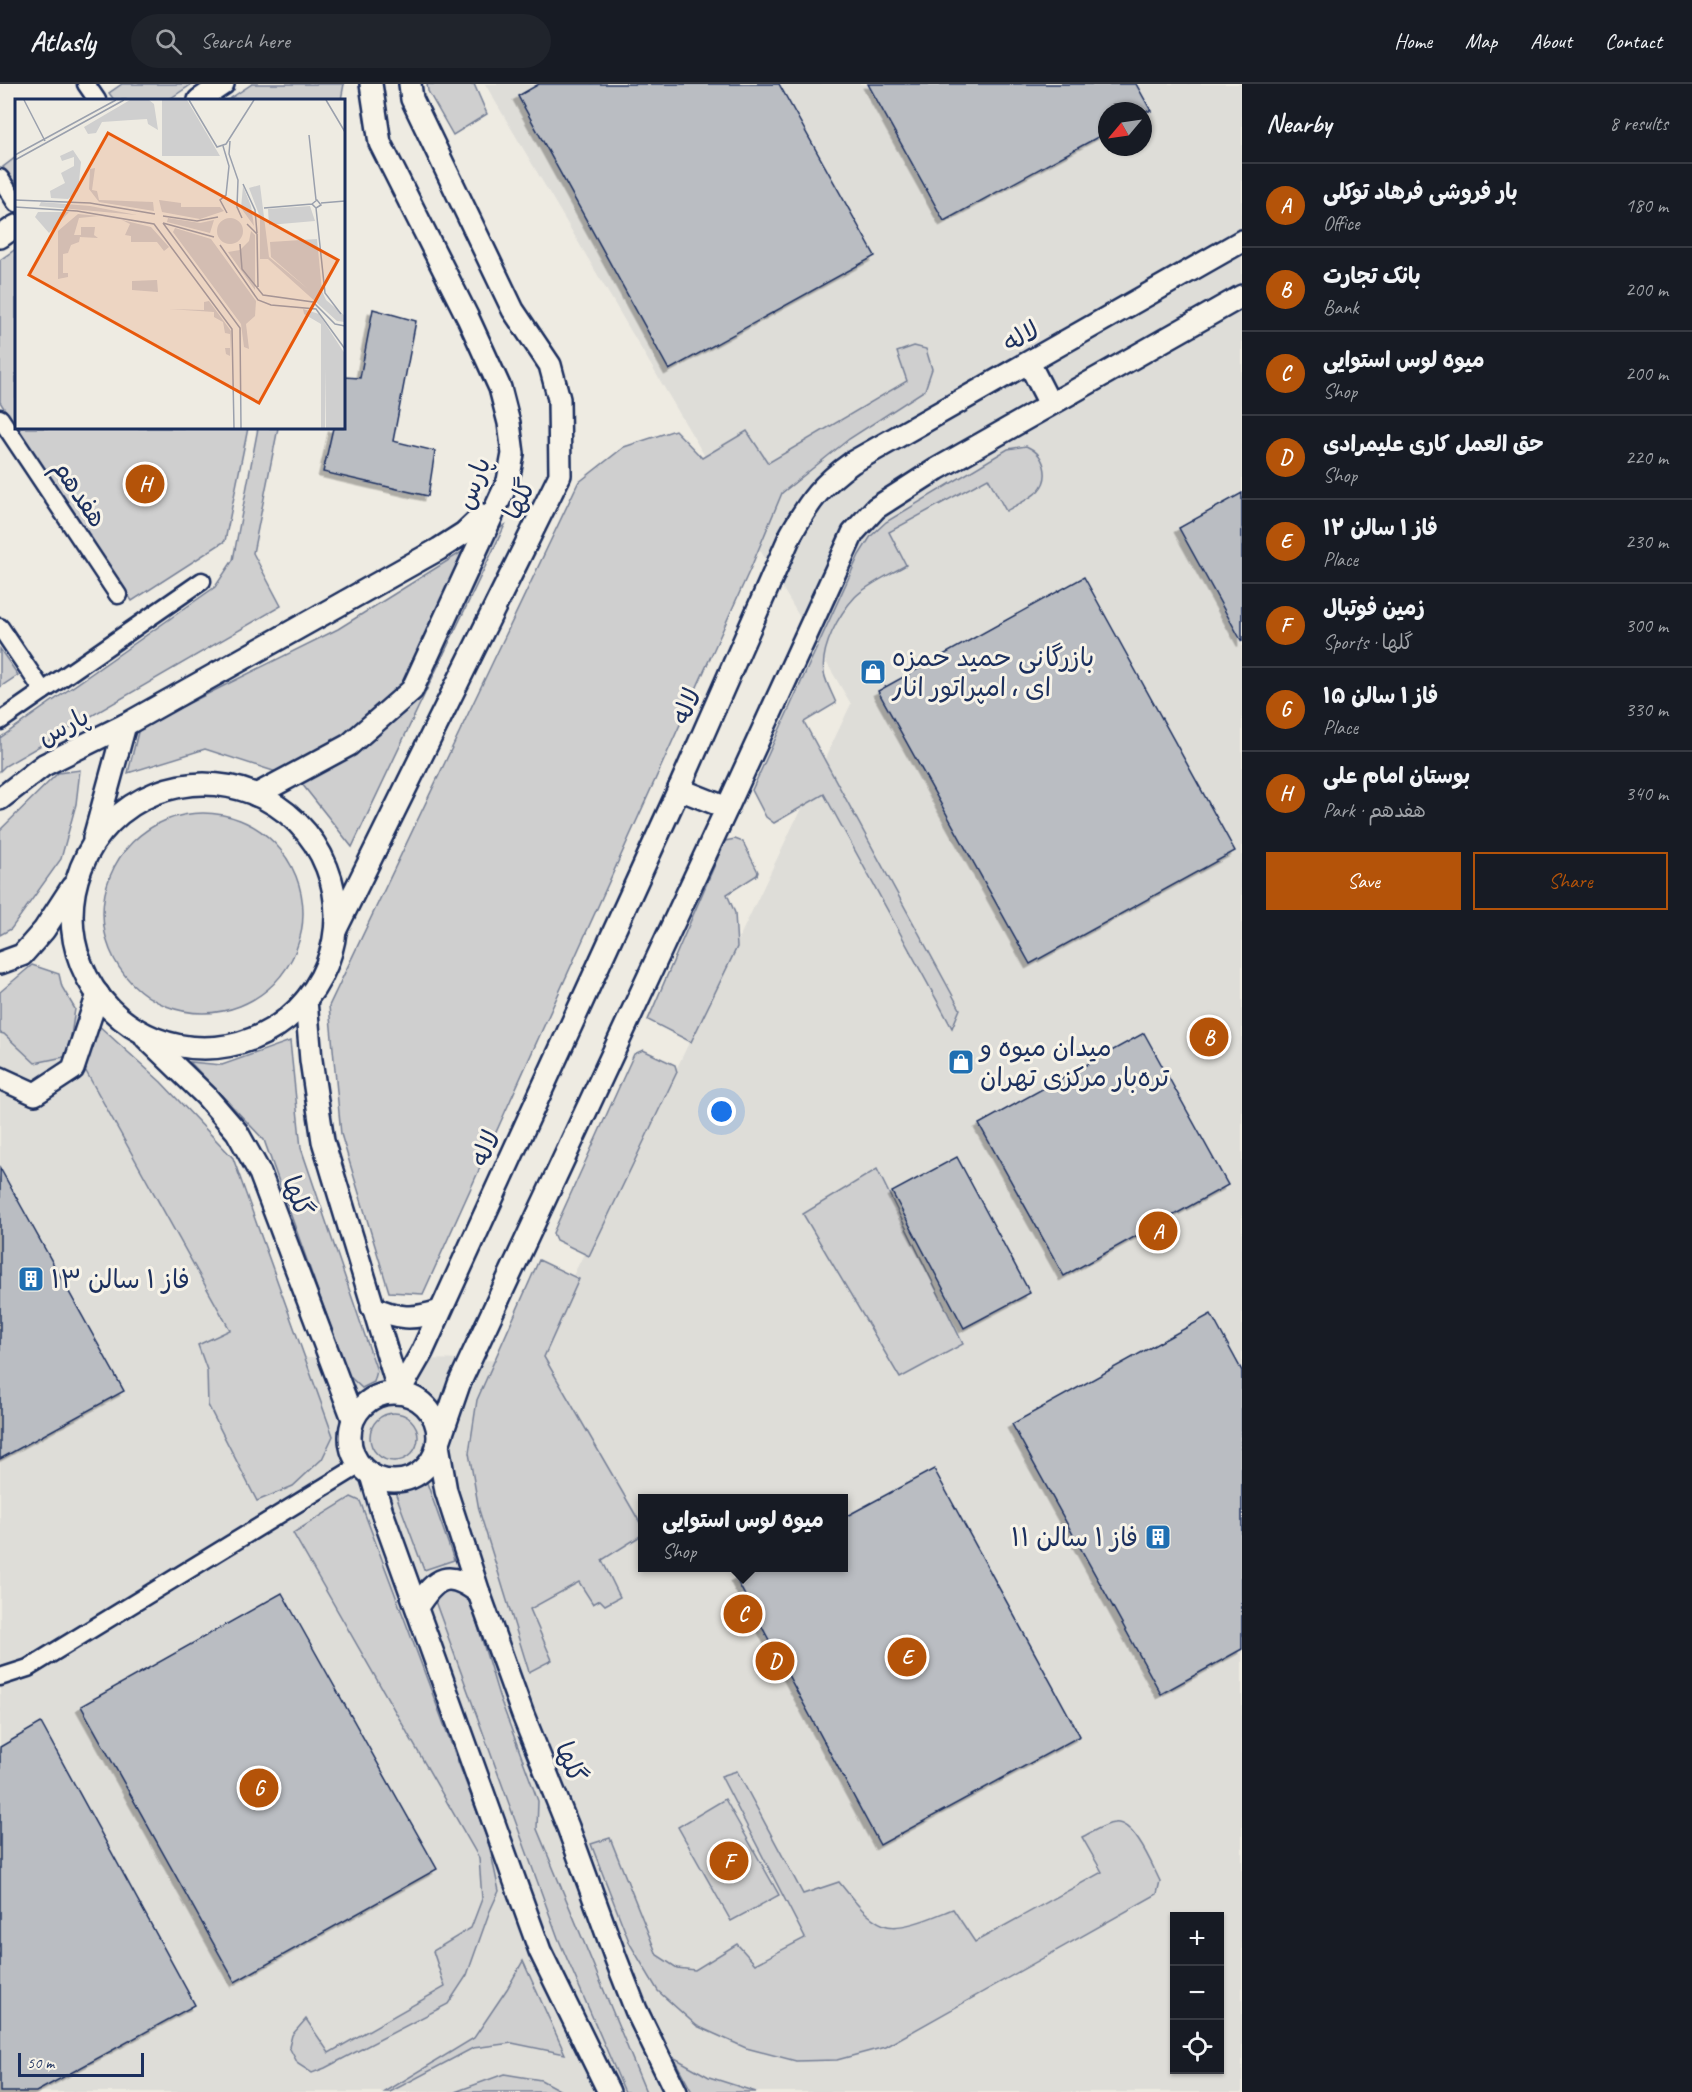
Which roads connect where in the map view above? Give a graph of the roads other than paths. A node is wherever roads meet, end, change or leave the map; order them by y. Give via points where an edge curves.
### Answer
1 (86, 84) edge
2 (223, 84) edge
3 (371, 84) edge
4 (410, 84) edge
5 (97, 99) edge
6 (200, 99) edge
7 (0, 178) edge
8 (15, 201) edge
9 (15, 227) edge
10 (0, 237) edge
11 (1242, 241) edge
12 (1242, 296) edge
13 (1029, 363) junction
14 (1050, 404) junction
15 (0, 418) edge
16 (483, 515) dead end
17 (202, 581) dead end
18 (118, 595) dead end
19 (0, 627) edge
20 (43, 692) junction
21 (0, 722) edge
22 (125, 725) junction
23 (679, 789) junction
24 (256, 795) junction
25 (0, 799) edge
26 (727, 808) junction
27 (93, 844) junction
28 (77, 879) junction
29 (336, 929) junction
30 (0, 963) edge
31 (98, 994) junction
32 (306, 1000) junction
33 (134, 1028) junction
34 (0, 1078) edge
35 (372, 1307) junction
36 (440, 1311) junction
37 (399, 1392) junction
38 (353, 1419) junction
39 (438, 1445) junction
40 (365, 1470) junction
41 (479, 1593) junction
42 (417, 1606) junction
43 (0, 1677) edge
44 (609, 2092) edge
45 (676, 2092) edge

1 - 5 street
2 - 6 street
3 - 24 street, پارس via 380,143 500,388 513,454 508,481 412,690 349,745
4 - 29 street, گلها via 412,99 513,310 550,365 560,399 560,475
7 - 8 street
9 - 10 street
11 - 13 street, لاله
12 - 14 street
13 - 14 street
13 - 23 street, لاله via 853,462 820,489 791,534
14 - 26 street via 876,508 853,532
15 - 18 street, هفدهم
16 - 22 street, پارس via 439,549
17 - 20 street, پارس
19 - 20 street
20 - 21 street, پارس
22 - 25 street, پارس via 44,765
22 - 27 street, پارس
23 - 26 street
23 - 36 street, لاله
24 - 27 street via 212,784 177,786 144,798 115,818
24 - 29 street via 278,806 305,830 324,860 334,894
26 - 39 street via 459,1384
27 - 28 street
28 - 30 street via 44,930 22,955
28 - 31 street via 72,911 75,943 85,973
29 - 32 street via 321,978
31 - 33 street
31 - 34 street via 73,1069 34,1094
32 - 33 street via 284,1022 256,1038 226,1046 194,1048 163,1041
32 - 35 street, گلها via 323,1141
33 - 38 street, گلها via 206,1096 237,1132 260,1173
35 - 36 street via 404,1318
35 - 37 street, گلها
36 - 37 street, لاله
37 - 38 street via 372,1398
37 - 39 street via 413,1396 434,1416 439,1430
38 - 40 street via 350,1443 353,1455
39 - 40 street via 434,1459 413,1478 384,1481
39 - 41 street, گلها via 446,1491
40 - 42 street
40 - 43 street via 28,1668
41 - 42 street via 456,1579 447,1579 429,1587
41 - 45 street, گلها via 636,2010
42 - 44 street via 540,1951

